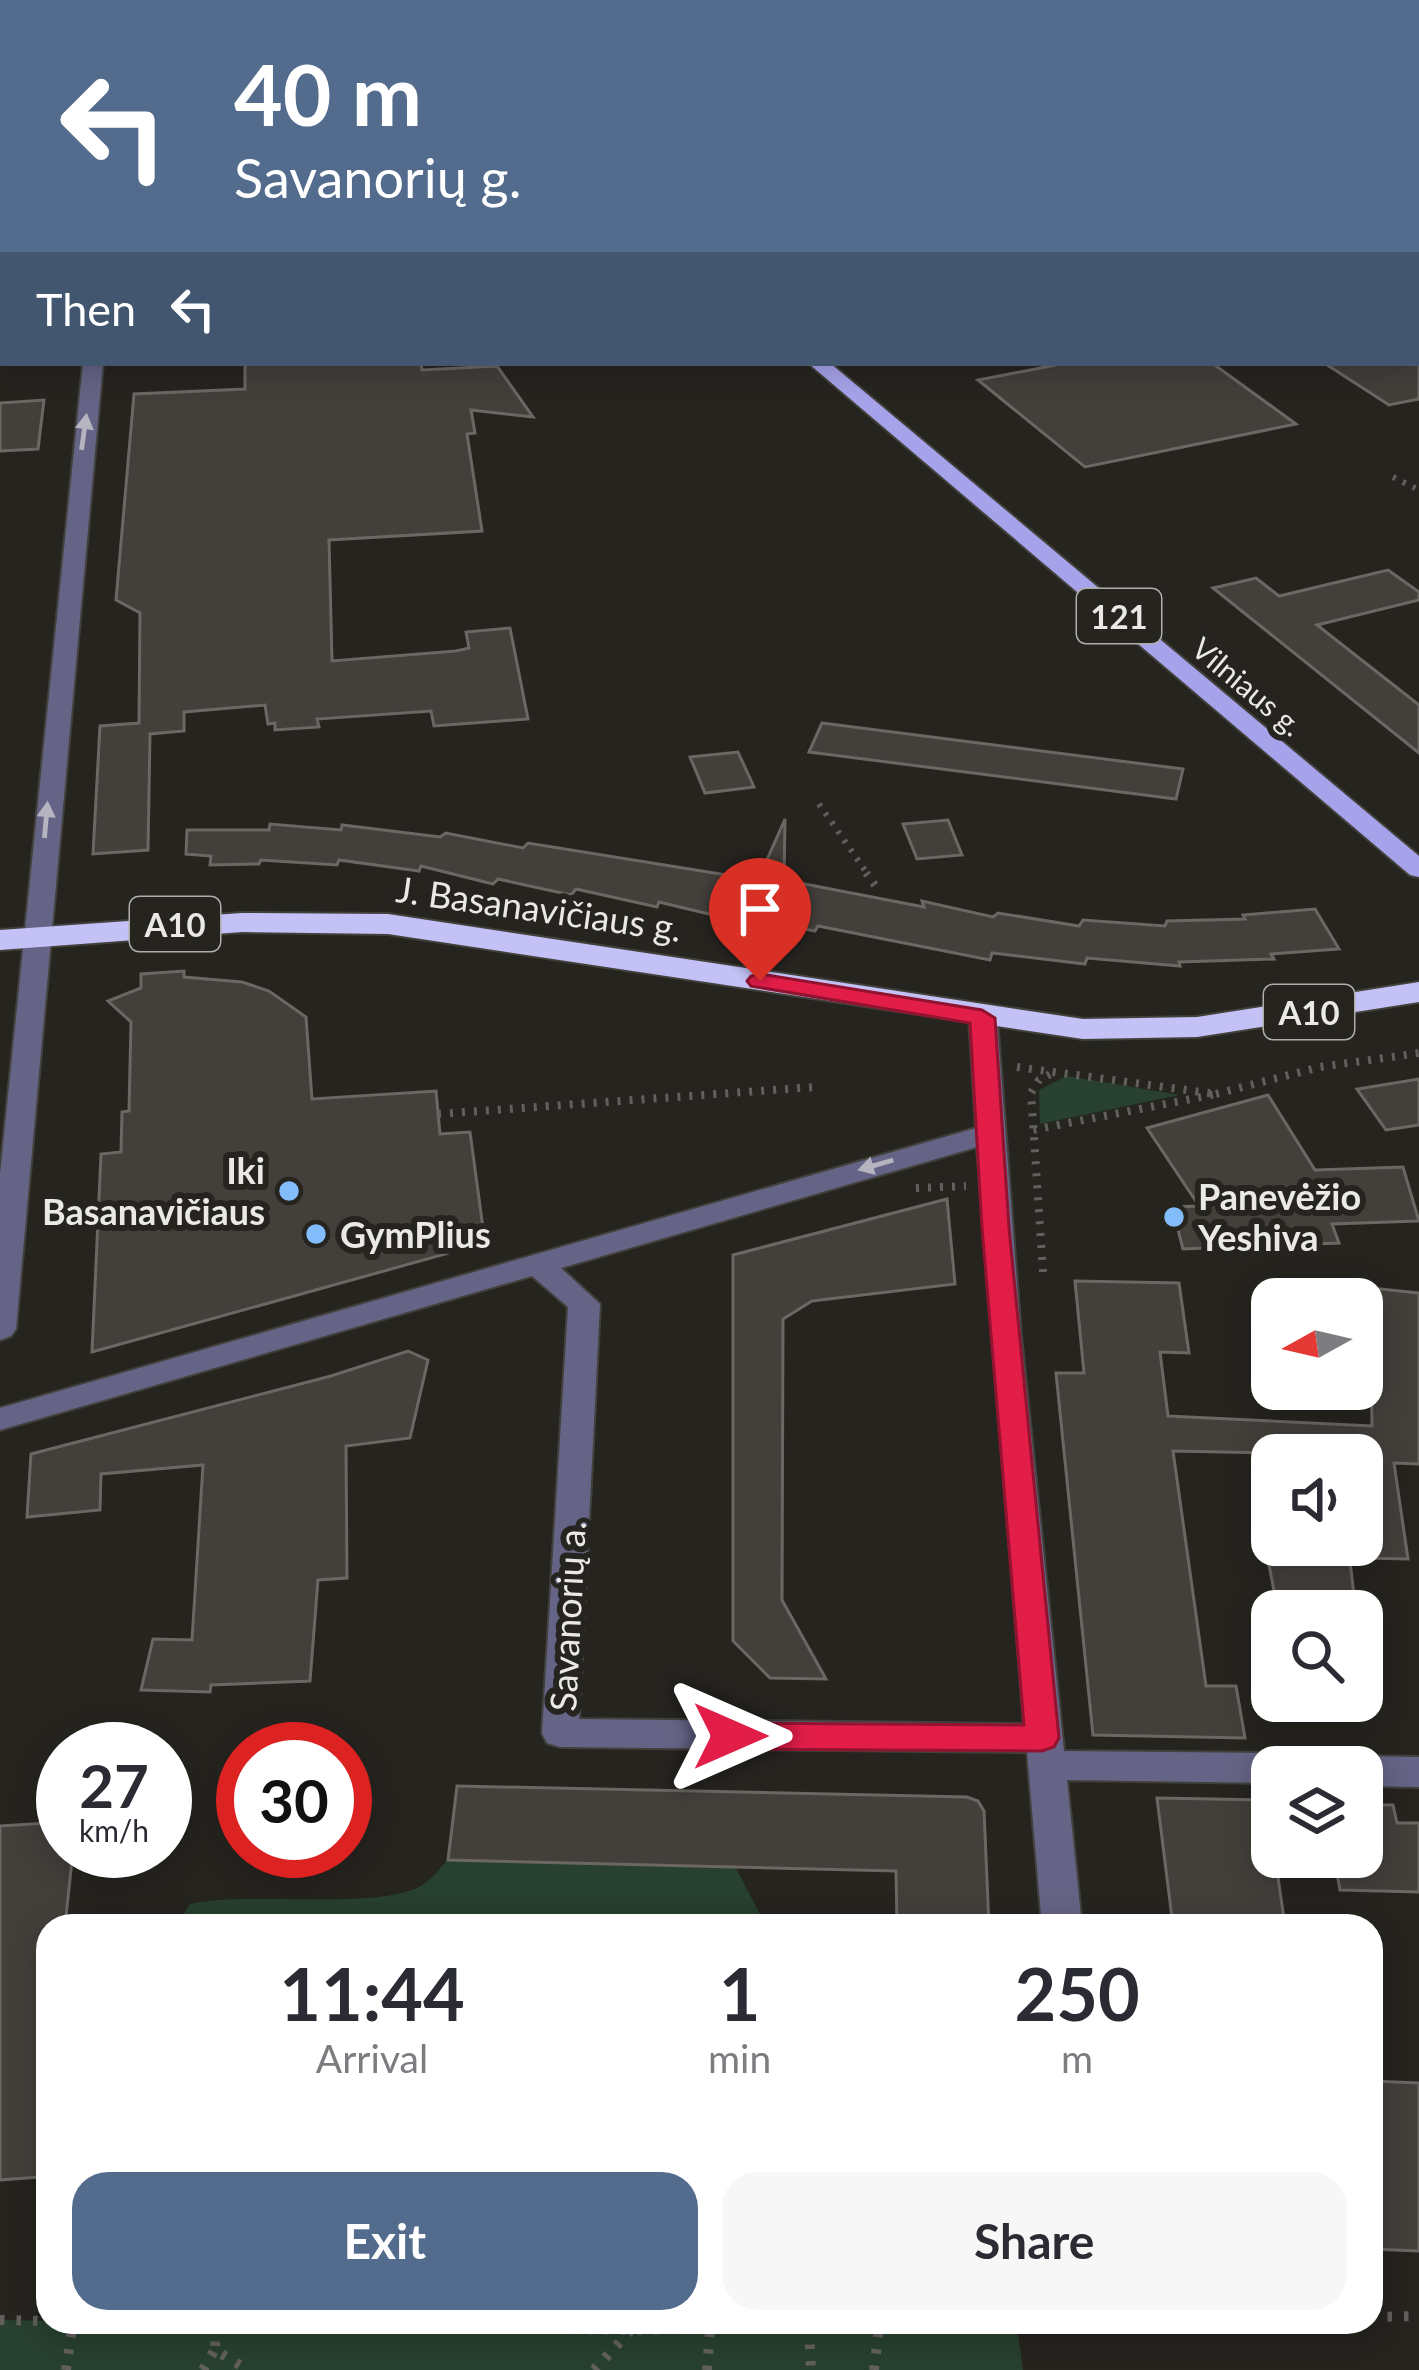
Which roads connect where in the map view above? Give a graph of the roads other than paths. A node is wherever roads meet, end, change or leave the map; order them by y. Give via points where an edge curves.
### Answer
1 (93, 366) edge
2 (822, 366) edge
3 (1419, 869) edge
4 (36, 937) junction
5 (0, 940) edge
6 (1419, 992) edge
7 (982, 1018) junction
8 (989, 1134) junction
9 (538, 1265) junction
10 (0, 1329) edge
11 (0, 1419) edge
12 (1043, 1751) junction
13 (1251, 1766) edge
14 (1383, 1771) edge
15 (1419, 1772) edge
16 (1061, 1914) edge

4 -> 1 street
2 - 3 main road, Vilniaus g. / 121
4 - 5 highway, J. Basanavičiaus g. / A10
4 - 7 highway, J. Basanavičiaus g. / A10 via 212,922 388,924
4 - 10 street
6 - 7 highway, J. Basanavičiaus g. / A10 via 1134,1032
7 - 8 street
8 -> 9 street
8 - 12 street
9 - 11 street
9 - 12 street, Savanorių a. via 584,1304 560,1733
12 - 13 street
12 - 16 street
14 - 15 street

